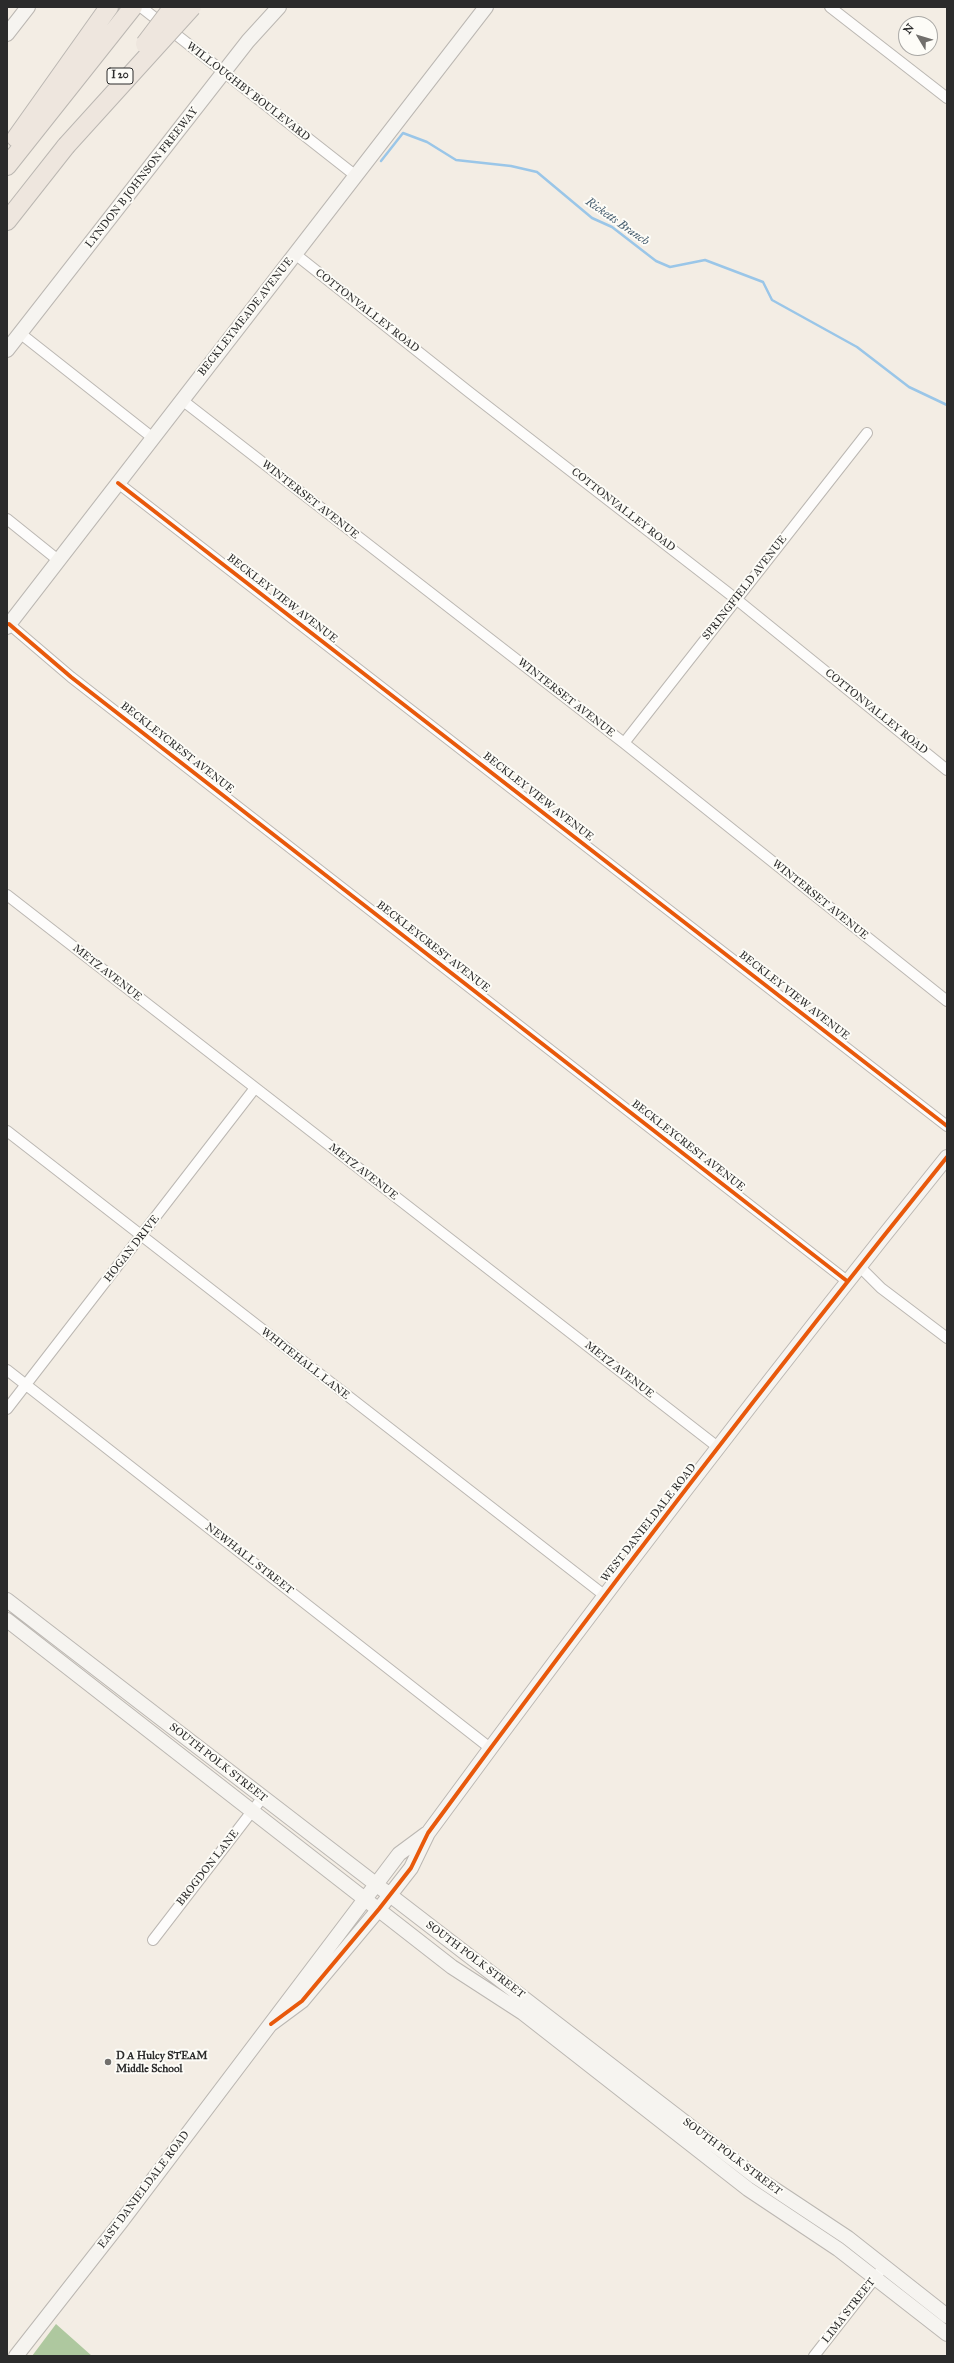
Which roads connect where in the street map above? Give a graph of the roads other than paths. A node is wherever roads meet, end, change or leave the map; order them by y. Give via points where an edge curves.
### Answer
1 (28, 7) edge
2 (133, 7) edge
3 (141, 7) edge
4 (173, 7) edge
5 (192, 7) edge
6 (280, 7) edge
7 (486, 7) edge
8 (830, 7) edge
9 (107, 11) edge
10 (7, 34) edge
11 (224, 73) junction
12 (947, 98) edge
13 (66, 146) junction
14 (7, 152) edge
15 (7, 166) edge
16 (356, 176) junction
17 (7, 221) edge
18 (295, 254) junction
19 (21, 334) junction
20 (7, 350) edge
21 (182, 400) junction
22 (867, 433) dead end
23 (153, 438) junction
24 (118, 483) junction
25 (7, 519) edge
26 (58, 560) junction
27 (736, 599) junction
28 (8, 625) edge
29 (624, 743) junction
30 (947, 770) edge
31 (7, 895) edge
32 (947, 1001) edge
33 (255, 1088) junction
34 (947, 1126) edge
35 (7, 1131) edge
36 (947, 1157) edge
37 (142, 1237) junction
38 (860, 1266) junction
39 (847, 1281) junction
40 (947, 1338) edge
41 (7, 1370) edge
42 (26, 1385) junction
43 (7, 1409) edge
44 (719, 1448) junction
45 (604, 1595) junction
46 (7, 1600) edge
47 (7, 1620) edge
48 (74, 1651) junction
49 (64, 1664) junction
50 (159, 1717) junction
51 (149, 1730) junction
52 (490, 1748) junction
53 (263, 1797) junction
54 (252, 1811) junction
55 (428, 1833) junction
56 (376, 1885) junction
57 (390, 1895) junction
58 (365, 1898) junction
59 (379, 1909) junction
60 (153, 1940) dead end
61 (531, 2002) junction
62 (523, 2013) junction
63 (271, 2024) junction
64 (884, 2266) junction
65 (875, 2279) junction
66 (947, 2316) edge
67 (947, 2334) edge
68 (816, 2355) edge
69 (16, 2356) edge

1 - 10 main road
2 - 15 highway
3 - 11 street, WILLOUGHBY BOULEVARD
4 - 13 highway, I 20, bridge
5 - 13 highway, bridge
6 - 11 main road, LYNDON B JOHNSON FREEWAY via 248,41
7 - 16 main road, BECKLEYMEADE AVENUE
8 - 12 street
9 - 14 highway via 32,113
11 - 16 street, WILLOUGHBY BOULEVARD
11 - 19 main road, LYNDON B JOHNSON FREEWAY
13 - 17 highway, I 20
16 - 18 main road, BECKLEYMEADE AVENUE
18 - 21 main road, BECKLEYMEADE AVENUE
18 - 27 street, COTTONVALLEY ROAD
19 - 20 main road, LYNDON B JOHNSON FREEWAY
19 - 23 street
21 - 23 main road, BECKLEYMEADE AVENUE
21 - 29 street, WINTERSET AVENUE
22 - 27 street, SPRINGFIELD AVENUE
23 - 24 main road, BECKLEYMEADE AVENUE
24 - 26 main road, BECKLEYMEADE AVENUE
24 - 34 street, BECKLEY VIEW AVENUE
25 - 26 street
26 - 28 main road, BECKLEYMEADE AVENUE
27 - 29 street, SPRINGFIELD AVENUE
27 - 30 street, COTTONVALLEY ROAD
28 - 39 street, BECKLEYCREST AVENUE via 71,677
29 - 32 street, WINTERSET AVENUE
31 - 33 street, METZ AVENUE
33 - 37 street, HOGAN DRIVE
33 - 44 street, METZ AVENUE
35 - 37 street, WHITEHALL LANE
36 - 38 main road, WEST DANIELDALE ROAD
37 - 42 street, HOGAN DRIVE
37 - 45 street, WHITEHALL LANE
38 - 39 main road, WEST DANIELDALE ROAD
38 - 40 street via 881,1288
39 - 44 main road, WEST DANIELDALE ROAD
41 - 42 street, NEWHALL STREET
42 - 43 street, HOGAN DRIVE
42 - 52 street, NEWHALL STREET
44 - 45 main road, WEST DANIELDALE ROAD
45 - 52 main road, WEST DANIELDALE ROAD
46 - 48 main road, SOUTH POLK STREET
47 - 49 main road, SOUTH POLK STREET
48 - 49 main road
48 - 50 main road, SOUTH POLK STREET
49 - 51 main road, SOUTH POLK STREET
50 - 51 main road
50 - 53 main road, SOUTH POLK STREET
51 - 54 main road, SOUTH POLK STREET
52 - 55 main road, WEST DANIELDALE ROAD
53 - 54 street, BROGDON LANE
53 - 56 main road, SOUTH POLK STREET
54 - 58 main road, SOUTH POLK STREET
54 - 60 street, BROGDON LANE
55 - 56 main road, WEST DANIELDALE ROAD via 399,1854
55 - 57 main road, WEST DANIELDALE ROAD via 411,1868
56 - 57 main road, SOUTH POLK STREET
56 - 58 main road, WEST DANIELDALE ROAD
57 - 59 main road, WEST DANIELDALE ROAD
57 - 61 main road, SOUTH POLK STREET
58 - 59 main road, SOUTH POLK STREET
58 - 63 main road, EAST DANIELDALE ROAD via 290,1995
59 - 62 main road, SOUTH POLK STREET via 452,1967
59 - 63 main road, EAST DANIELDALE ROAD via 302,2001
61 - 62 main road
61 - 64 main road, SOUTH POLK STREET via 756,2177 842,2234
62 - 65 main road, SOUTH POLK STREET via 748,2189 816,2233
63 - 69 main road, EAST DANIELDALE ROAD
64 - 65 street, LIMA STREET
64 - 66 main road, SOUTH POLK STREET
65 - 67 main road, SOUTH POLK STREET
65 - 68 street, LIMA STREET

